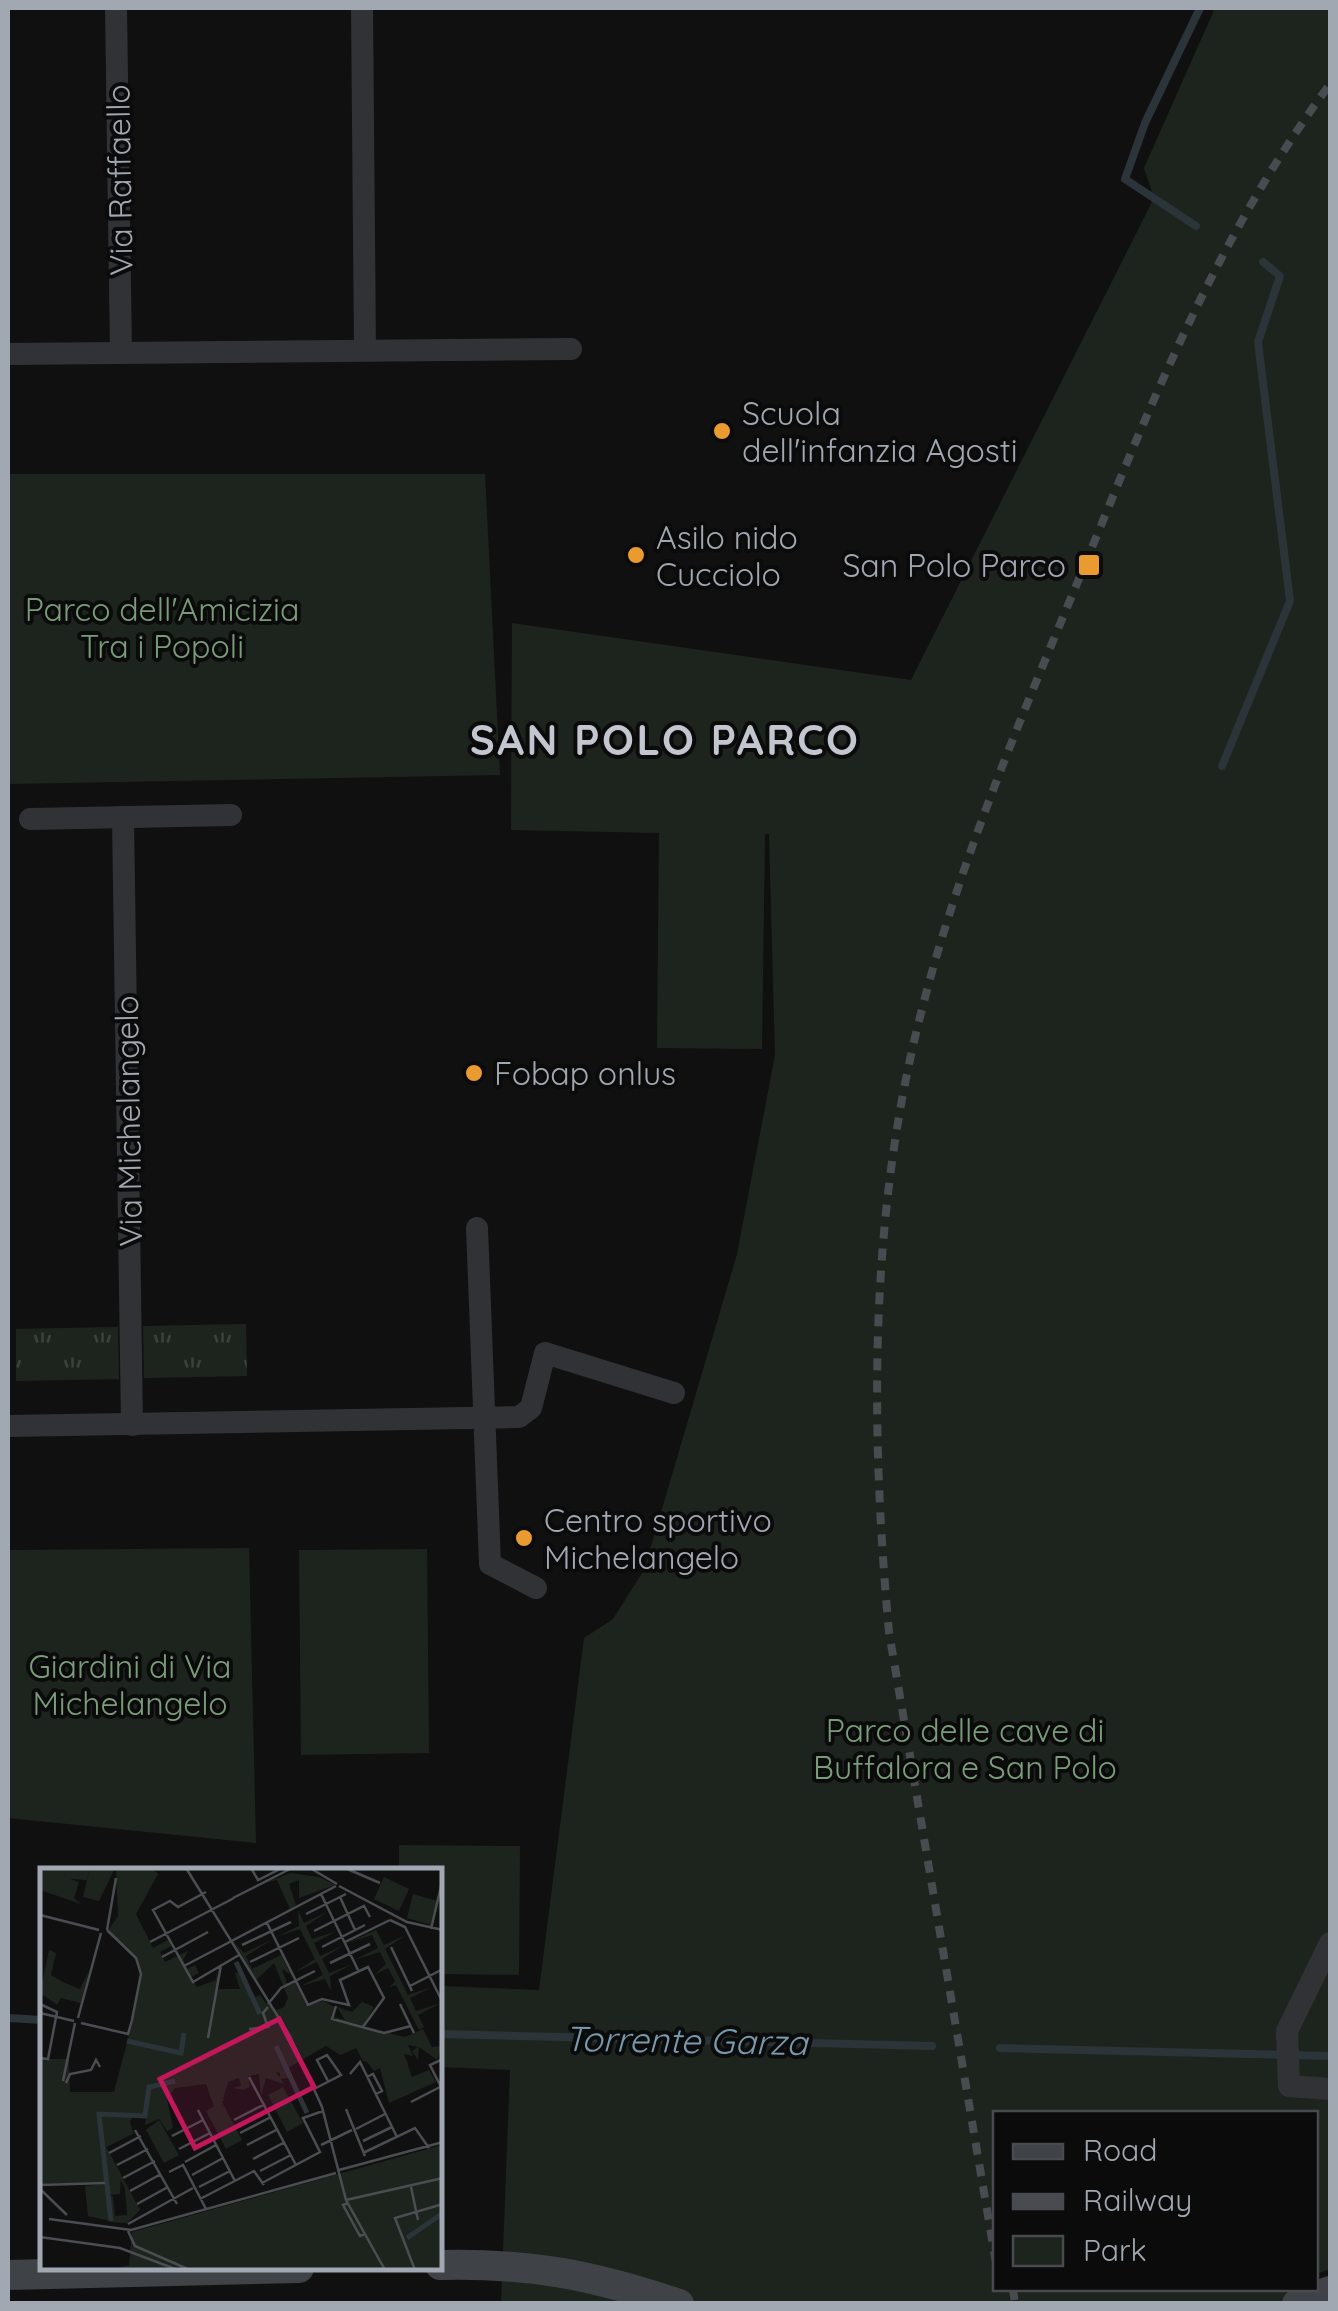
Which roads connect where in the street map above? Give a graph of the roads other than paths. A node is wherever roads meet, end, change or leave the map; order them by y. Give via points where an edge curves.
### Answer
1 (116, 8) edge
2 (362, 8) edge
3 (571, 348) dead end
4 (365, 350) junction
5 (121, 353) junction
6 (8, 354) edge
7 (231, 815) dead end
8 (123, 817) junction
9 (30, 819) dead end
10 (478, 1228) dead end
11 (674, 1392) dead end
12 (485, 1421) junction
13 (132, 1425) junction
14 (8, 1426) edge
15 (536, 1588) dead end
16 (1330, 1943) edge
17 (1330, 2090) edge
18 (442, 2265) edge
19 (154, 2271) edge
20 (8, 2274) edge
21 (1330, 2291) edge
22 (679, 2304) edge
23 (1297, 2304) edge

1 - 5 street, Via Raffaello
2 - 4 street
3 - 4 street
4 - 5 street
5 - 6 street
7 - 8 street
8 - 9 street
8 - 13 street, Via Michelangelo
10 - 12 street
11 - 12 street via 546,1352 531,1408 520,1417
12 - 13 street
12 - 15 street via 490,1564
13 - 14 street
16 - 17 street via 1286,2031 1289,2086
18 - 22 main road via 566,2270
19 - 20 main road
21 - 23 main road

